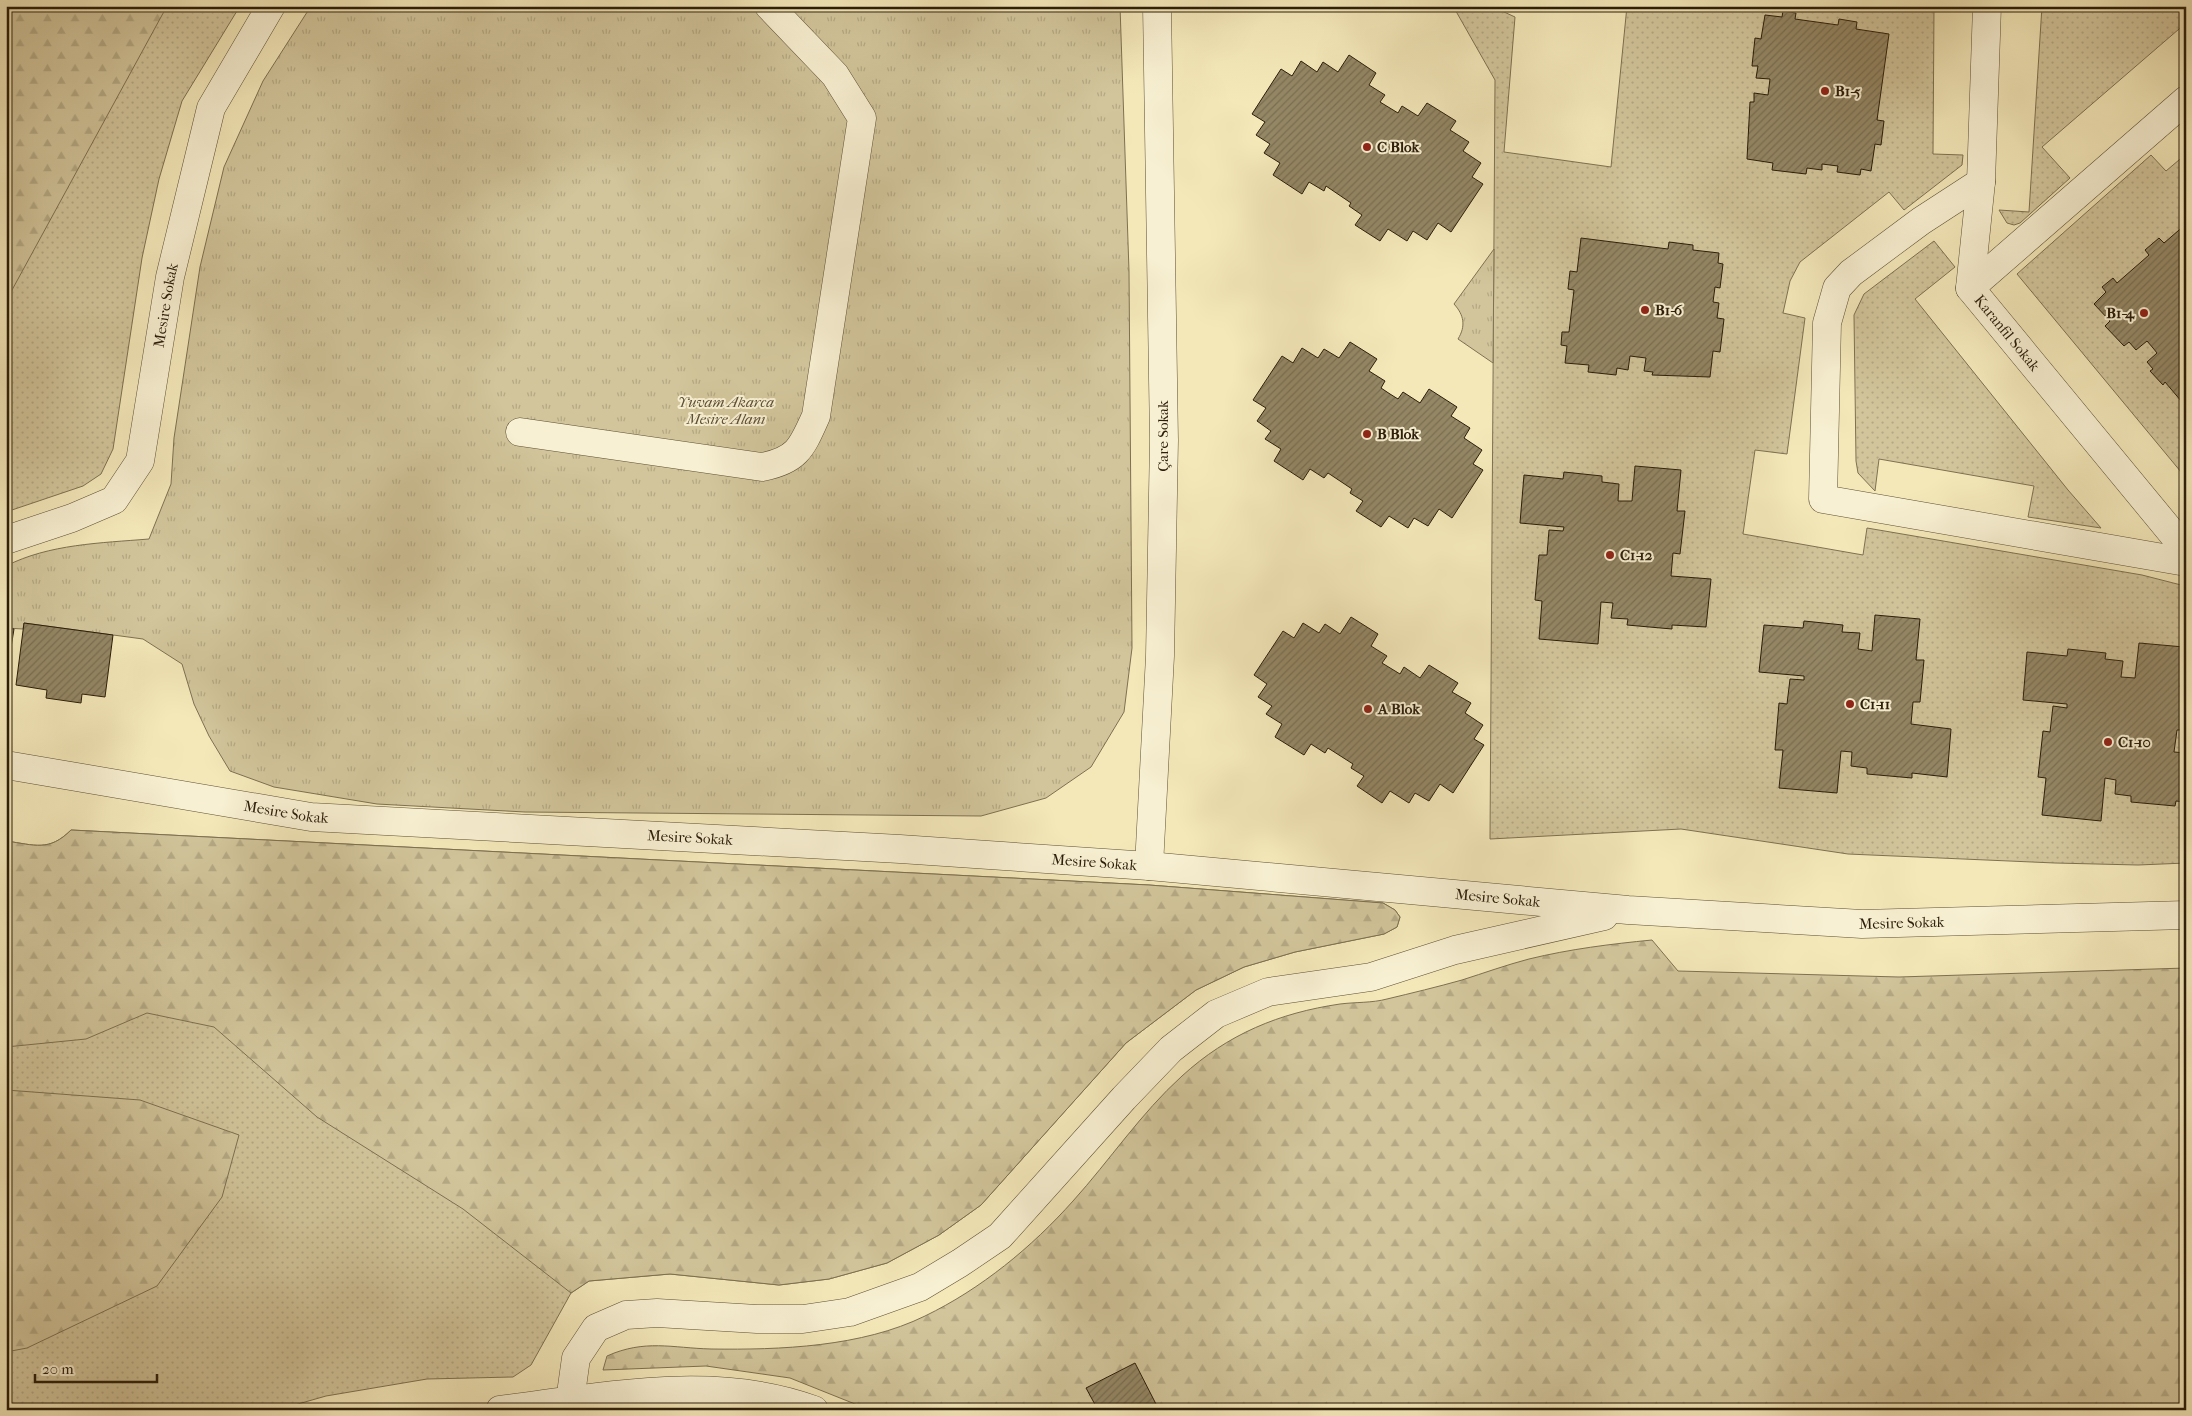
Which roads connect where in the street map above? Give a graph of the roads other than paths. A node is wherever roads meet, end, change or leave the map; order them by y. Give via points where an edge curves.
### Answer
1 (271, 6) edge
2 (769, 6) edge
3 (1157, 6) edge
4 (1987, 6) edge
5 (2186, 100) edge
6 (1981, 182) junction
7 (1970, 288) junction
8 (520, 432) dead end
9 (6, 540) edge
10 (2186, 550) edge
11 (2186, 562) edge
12 (6, 765) edge
13 (1149, 866) junction
14 (1628, 910) junction
15 (2186, 915) edge
16 (637, 1402) edge
17 (572, 1406) edge
18 (500, 1410) edge
19 (814, 1410) edge

1 - 9 street, Mesire Sokak via 211,108 170,278 140,461 114,500
2 - 8 street via 835,75 862,118 816,416 800,451 776,465 762,468
3 - 13 street, Çare Sokak via 1164,440 1160,656
4 - 6 street, Karanfil Sokak
5 - 7 street
6 - 7 street, Karanfil Sokak
6 - 11 street via 1921,221 1851,273 1838,288 1827,323 1823,499
7 - 10 street, Karanfil Sokak
12 - 13 street, Mesire Sokak via 311,817
13 - 14 street, Mesire Sokak
14 - 15 street, Mesire Sokak via 1862,924
14 - 17 street via 1455,950 1371,977 1268,992 1216,1014 1172,1049 1124,1098 1000,1236 936,1278 850,1312 803,1319 657,1313 626,1315 596,1328 576,1358
16 - 17 street
16 - 19 street via 715,1389 783,1399
17 - 18 street

